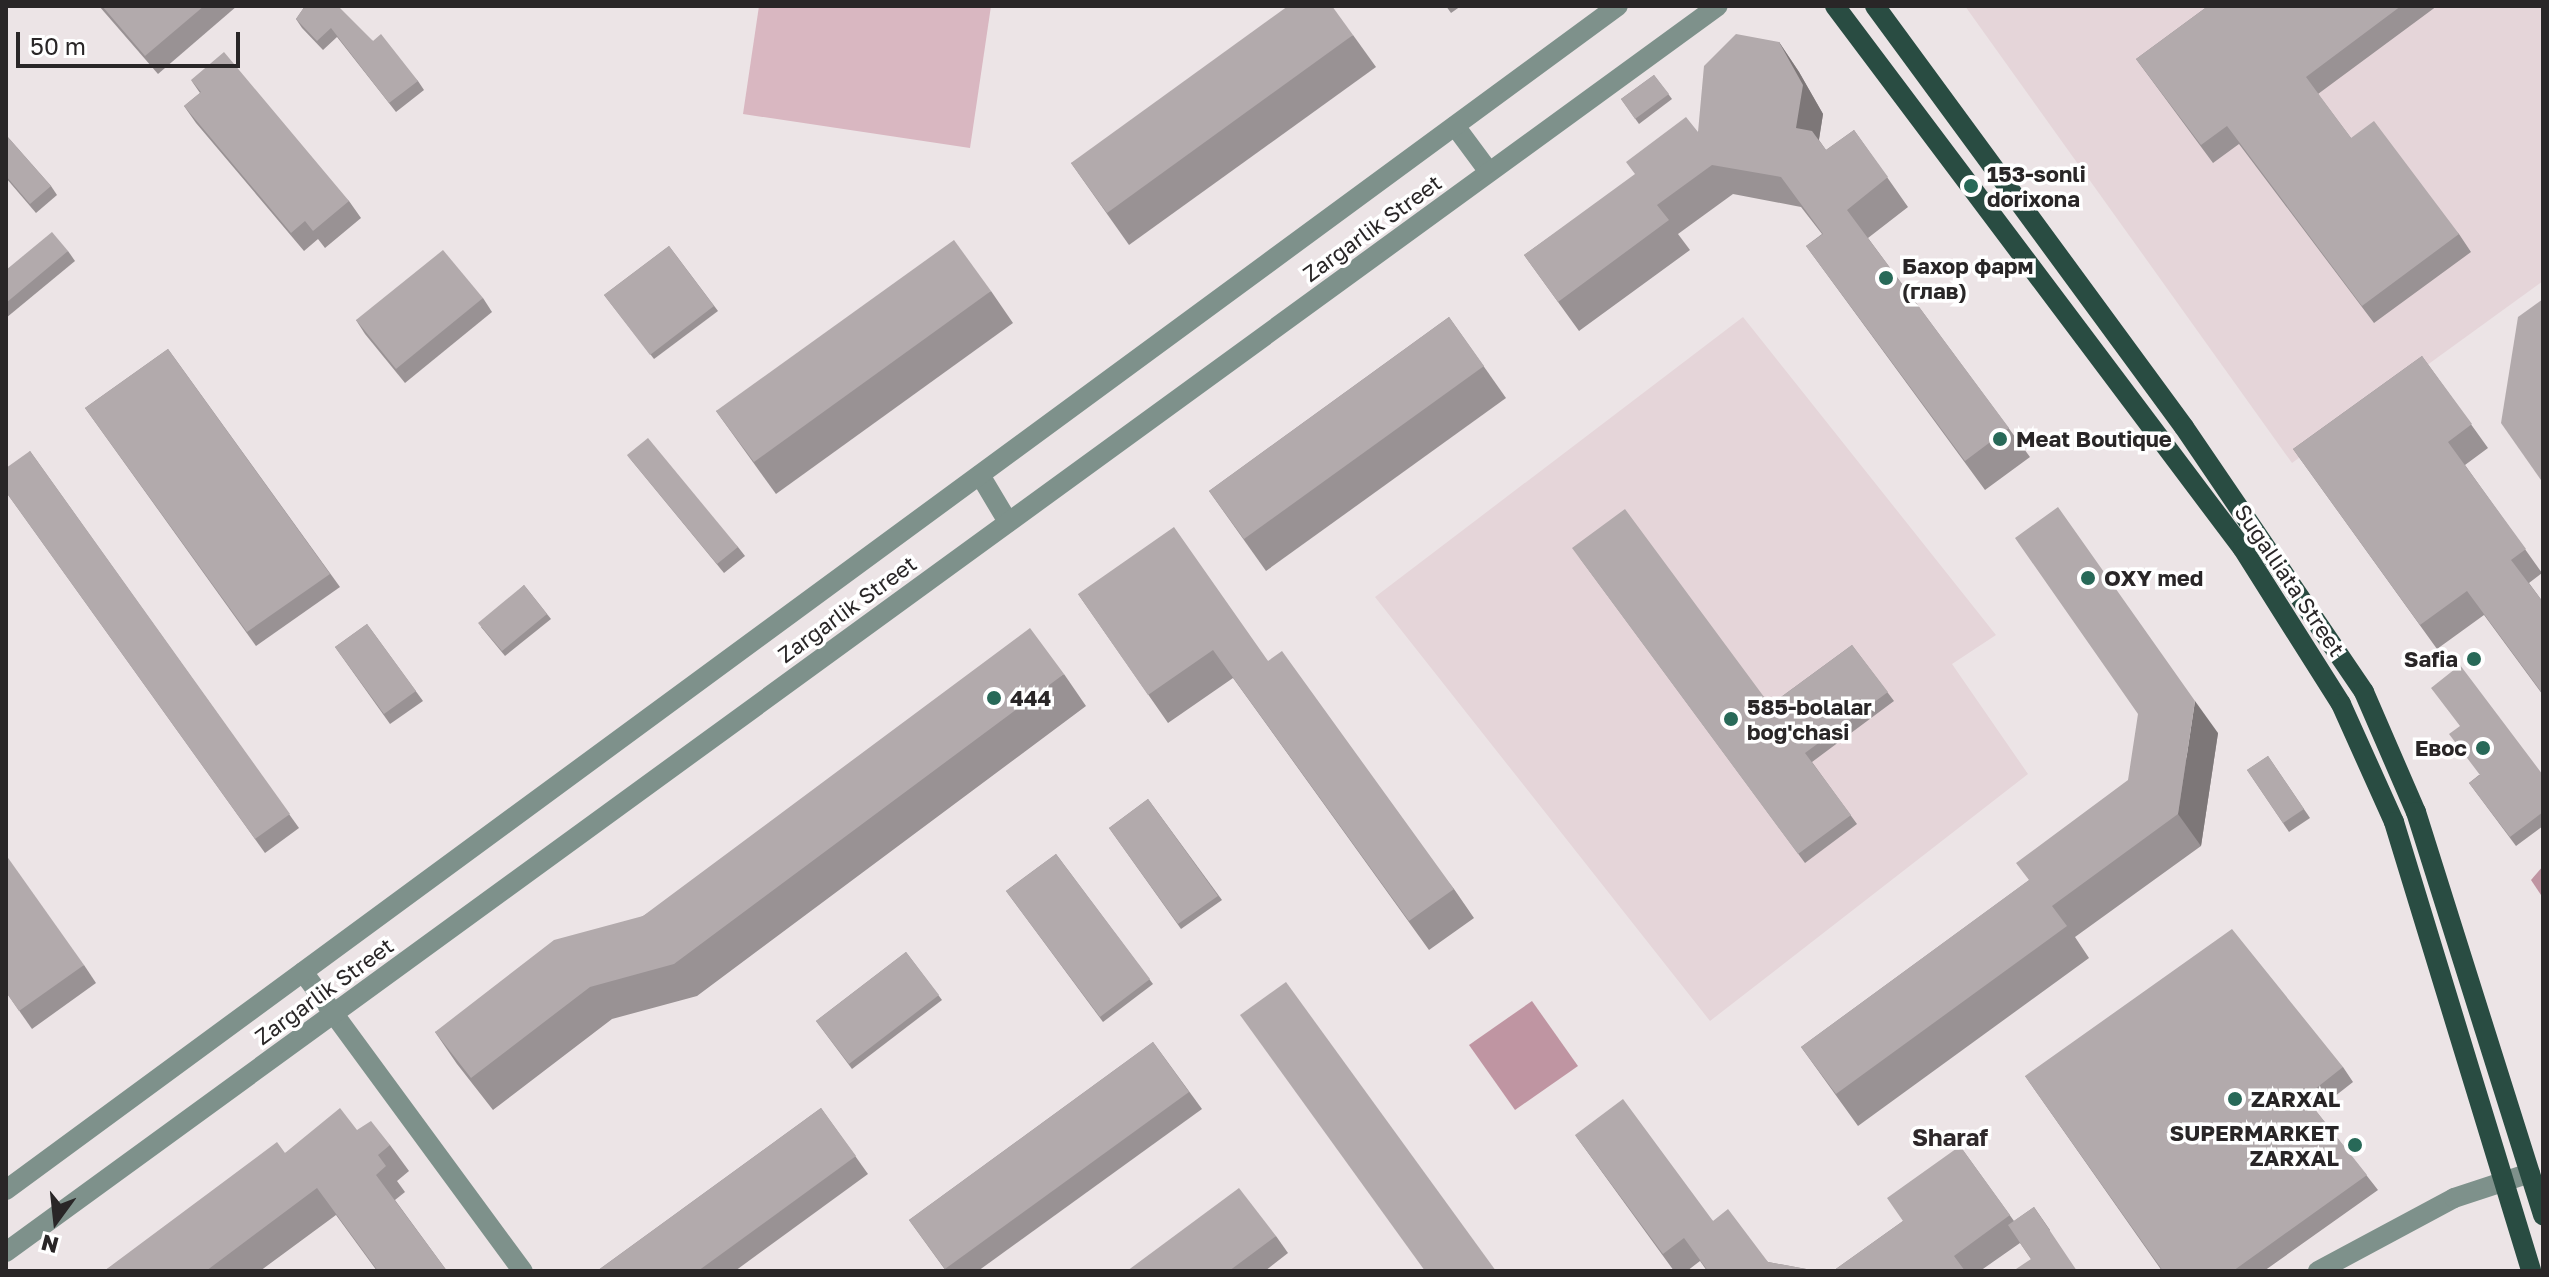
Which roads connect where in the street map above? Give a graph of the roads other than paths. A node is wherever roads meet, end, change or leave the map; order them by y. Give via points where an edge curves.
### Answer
1 (1618, 6) edge
2 (1718, 6) edge
3 (1835, 6) edge
4 (1875, 6) edge
5 (1455, 126) junction
6 (1489, 172) junction
7 (980, 475) junction
8 (1008, 522) junction
9 (303, 972) junction
10 (334, 1013) junction
11 (2530, 1173) junction
12 (2505, 1181) junction
13 (6, 1190) edge
14 (2543, 1215) edge
15 (6, 1252) edge
16 (523, 1271) edge
17 (2318, 1271) edge
18 (2531, 1271) edge

1 - 5 street, Zargarlik Street
2 - 6 street, Zargarlik Street
3 - 12 main road, Sugalliata Street via 2191,477 2334,691 2394,822
4 - 11 main road, Sugalliata Street via 2200,449 2364,692 2416,812
5 - 6 street
5 - 7 street, Zargarlik Street
6 - 8 street, Zargarlik Street
7 - 8 street
7 - 9 street, Zargarlik Street
8 - 10 street, Zargarlik Street
9 - 10 street
9 - 13 street, Zargarlik Street
10 - 15 street, Zargarlik Street
10 - 16 street
11 - 12 street
11 - 14 main road, Sugalliata Street
12 - 17 street via 2454,1198
12 - 18 main road, Sugalliata Street

